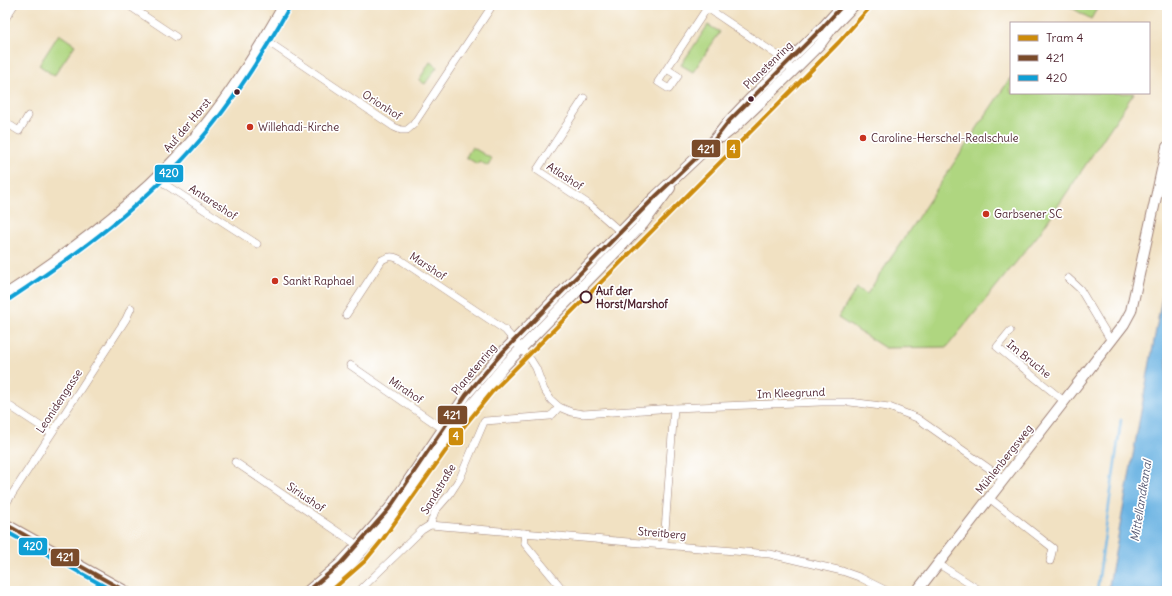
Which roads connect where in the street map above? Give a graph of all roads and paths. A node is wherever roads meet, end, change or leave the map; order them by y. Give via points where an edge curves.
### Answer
1 (14, 5) edge
2 (128, 5) edge
3 (284, 5) edge
4 (843, 5) edge
5 (854, 5) edge
6 (705, 6) edge
7 (490, 9) dead end
8 (5, 19) edge
9 (176, 37) dead end
10 (264, 39) junction
11 (789, 67) junction
12 (667, 69) dead end
13 (584, 98) dead end
14 (28, 116) dead end
15 (5, 122) edge
16 (1167, 147) edge
17 (158, 177) junction
18 (676, 178) junction
19 (620, 232) junction
20 (628, 239) junction
21 (257, 244) dead end
22 (1068, 278) dead end
23 (5, 295) edge
24 (131, 308) dead end
25 (346, 315) dead end
26 (1010, 331) dead end
27 (1111, 341) junction
28 (517, 344) junction
29 (350, 365) dead end
30 (1064, 401) junction
31 (5, 403) edge
32 (559, 407) junction
33 (674, 408) junction
34 (446, 431) junction
35 (51, 433) junction
36 (235, 462) dead end
37 (1004, 479) junction
38 (989, 498) junction
39 (5, 505) edge
40 (5, 524) edge
41 (430, 526) junction
42 (524, 533) junction
43 (664, 544) junction
44 (360, 549) junction
45 (1050, 561) dead end
46 (937, 563) junction
47 (125, 591) edge
48 (308, 591) edge
49 (322, 591) edge
50 (360, 591) edge
51 (564, 591) edge
52 (887, 591) edge
53 (916, 591) edge
54 (981, 591) edge

1 - 8 street
2 - 9 street
3 - 10 street, Auf der Horst
4 - 11 street, Planetenring
5 - 11 street, Planetenring via 821,43
6 - 11 street via 777,55
6 - 12 street
7 - 10 street, Orionhof via 413,125 407,130 394,127
10 - 17 street, Auf der Horst via 205,126
11 - 18 street, Planetenring via 736,126 712,143
13 - 19 street, Atlashof via 537,170 590,205
14 - 15 street via 19,130
16 - 27 street, Mühlenbergsweg via 1131,311
17 - 21 street, Antareshof via 166,185
17 - 23 street, Auf der Horst via 82,240
18 - 19 street, Planetenring
18 - 20 street, Planetenring via 663,199
19 - 20 street, Atlashof
19 - 28 street, Planetenring
20 - 28 street, Planetenring
22 - 27 street via 1080,289
24 - 35 street, Leonidengasse
25 - 28 street, Marshof via 382,260 393,256 505,330
26 - 30 street, Im Bruche via 997,347
27 - 30 street, Mühlenbergsweg
28 - 32 street, Im Kleegrund via 536,368 547,395
28 - 34 street, Planetenring via 478,380
29 - 34 street, Mirahof
30 - 37 street, Mühlenbergsweg
31 - 35 street
32 - 33 street, Im Kleegrund via 583,414
32 - 41 street, Sandstraße via 550,416 485,421 460,478 435,511
33 - 37 street, Im Kleegrund via 821,402 850,402 889,407 917,418
33 - 43 street
34 - 44 street, Planetenring via 393,516
35 - 39 street, Leonidengasse
36 - 44 street, Siriushof
37 - 38 street, Mühlenbergsweg
38 - 45 street via 1053,548
38 - 46 street, Mühlenbergsweg
40 - 47 street
41 - 42 street, Streitberg
41 - 50 street, Sandstraße via 422,530
42 - 43 street, Streitberg
42 - 51 street via 525,544
43 - 52 street, Streitberg via 770,554 842,571
44 - 48 street, Planetenring
44 - 49 street, Planetenring via 343,572
46 - 53 street, Mühlenbergsweg
46 - 54 street

